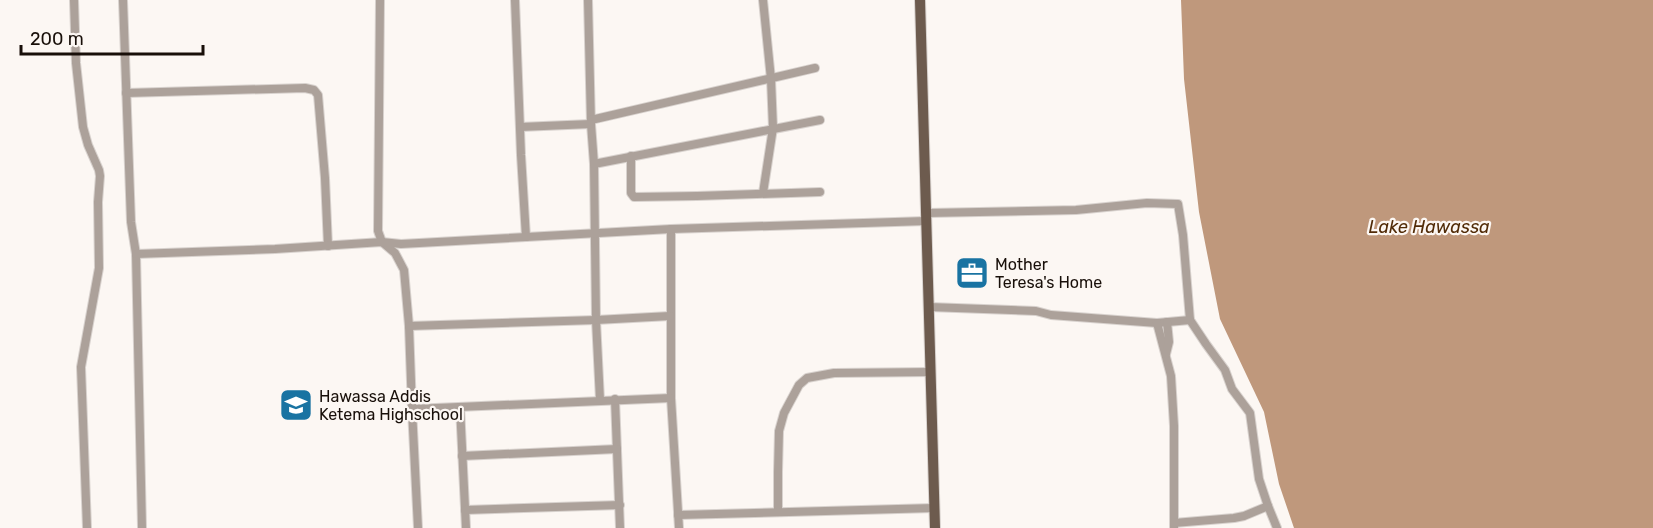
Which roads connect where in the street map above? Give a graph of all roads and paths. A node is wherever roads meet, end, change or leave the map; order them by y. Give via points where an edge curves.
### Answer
1 (74, 0) edge
2 (123, 0) edge
3 (380, 0) edge
4 (515, 0) edge
5 (588, 0) edge
6 (763, 0) edge
7 (920, 0) edge
8 (815, 68) dead end
9 (771, 79) junction
10 (126, 93) junction
11 (820, 120) dead end
12 (591, 122) junction
13 (520, 127) junction
14 (773, 129) junction
15 (631, 156) junction
16 (594, 164) junction
17 (820, 192) dead end
18 (763, 193) junction
19 (926, 217) junction
20 (671, 229) junction
21 (596, 233) junction
22 (526, 237) junction
23 (382, 242) junction
24 (328, 246) junction
25 (136, 254) junction
26 (929, 307) junction
27 (670, 316) junction
28 (1190, 320) junction
29 (596, 321) junction
30 (1167, 322) junction
31 (1157, 323) junction
32 (409, 326) junction
33 (1166, 354) junction
34 (931, 372) junction
35 (671, 398) junction
36 (615, 399) junction
37 (600, 400) junction
38 (460, 407) junction
39 (412, 409) junction
40 (617, 449) junction
41 (462, 456) junction
42 (620, 505) junction
43 (1268, 506) junction
44 (934, 508) junction
45 (465, 510) junction
46 (778, 512) junction
47 (678, 515) junction
48 (1174, 526) edge
49 (87, 528) edge
50 (142, 528) edge
51 (418, 528) edge
52 (466, 528) edge
53 (620, 528) edge
54 (679, 528) edge
55 (934, 528) edge
56 (1277, 528) edge

1 - 49 street via 83,127 99,170 99,268 81,367
2 - 10 street
3 - 23 street via 378,231
4 - 13 street
5 - 12 street
6 - 9 street
7 - 19 main road
8 - 9 street
9 - 12 street
9 - 14 street
10 - 24 street via 314,90 318,95
10 - 25 street via 131,222
11 - 14 street
12 - 13 street
12 - 16 street
13 - 22 street
14 - 15 street
14 - 18 street
15 - 16 street
15 - 18 street via 634,197
16 - 21 street
17 - 18 street
19 - 20 street
19 - 26 main road
19 - 28 street via 1178,204
20 - 21 street
20 - 27 street
21 - 22 street
21 - 29 street
22 - 23 street
23 - 24 street
23 - 32 street via 395,253 404,270
24 - 25 street
25 - 50 street
26 - 31 street via 1036,311
26 - 34 main road
27 - 29 street
27 - 35 street
28 - 30 street
28 - 43 street via 1250,413
29 - 32 street
29 - 37 street
30 - 31 street
30 - 33 street
31 - 33 street
32 - 39 street
33 - 48 street via 1173,396
34 - 44 main road
34 - 46 street via 834,373 807,378 799,385 779,431
35 - 36 street
35 - 47 street
36 - 37 street
36 - 40 street
37 - 38 street
38 - 39 street
38 - 41 street
39 - 51 street
40 - 41 street
40 - 42 street
41 - 45 street
42 - 45 street
42 - 53 street
43 - 48 street via 1244,516
43 - 56 street
44 - 46 street
44 - 55 main road
45 - 52 street
46 - 47 street
47 - 54 street

